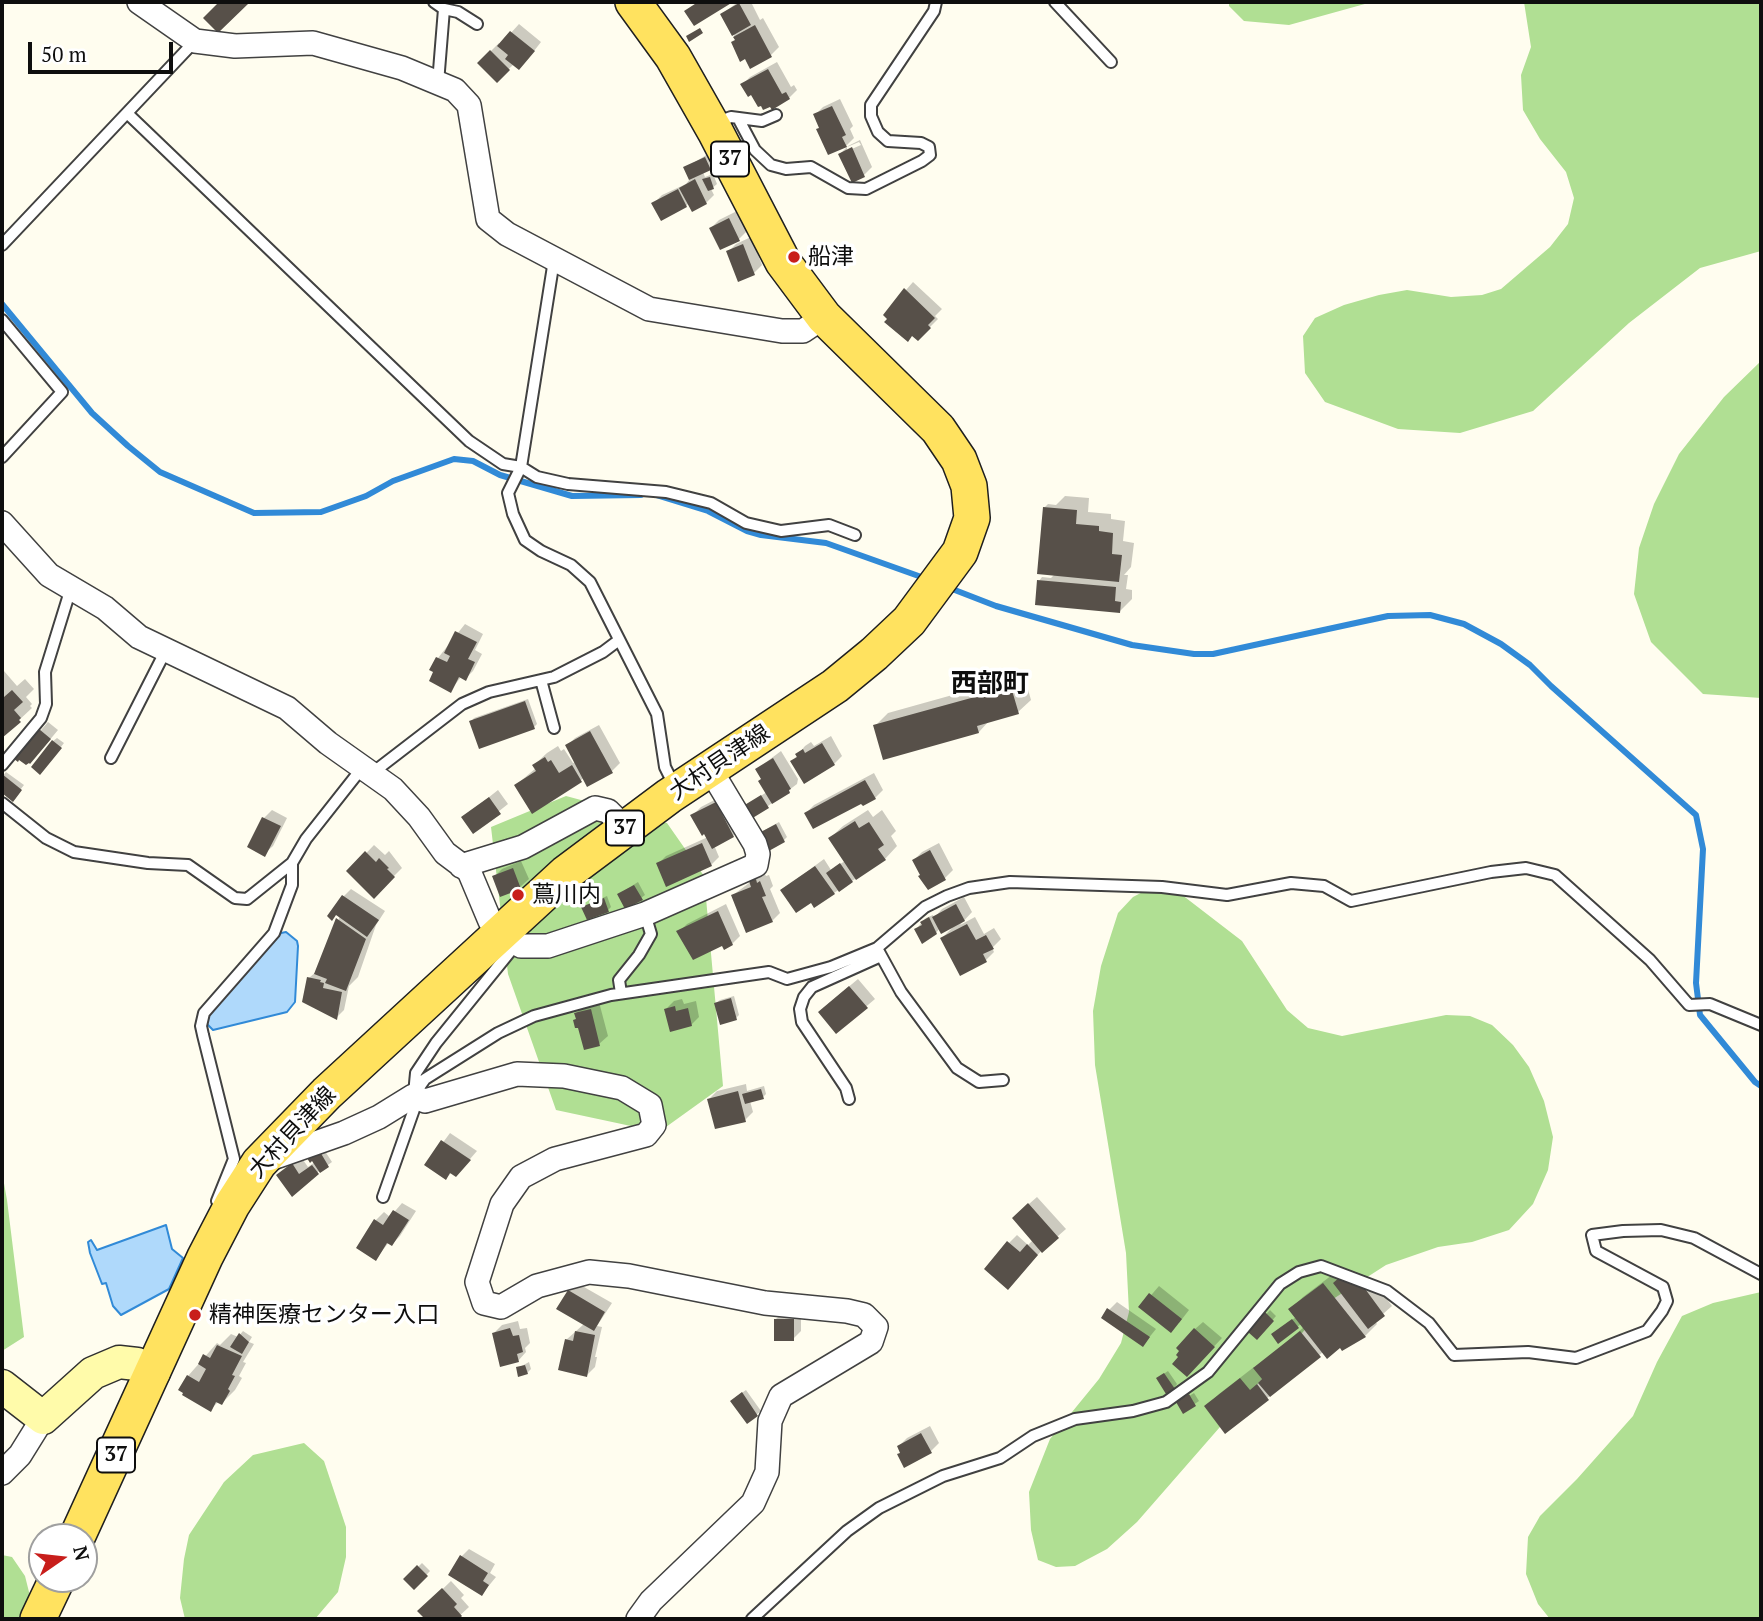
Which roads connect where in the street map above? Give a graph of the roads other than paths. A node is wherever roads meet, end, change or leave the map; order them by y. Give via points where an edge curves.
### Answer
1 (139, 2) edge
2 (434, 2) edge
3 (633, 2) edge
4 (936, 2) edge
5 (1055, 2) edge
6 (444, 9) junction
7 (477, 24) dead end
8 (195, 41) junction
9 (1111, 62) dead end
10 (438, 83) junction
11 (127, 113) junction
12 (776, 115) dead end
13 (725, 121) junction
14 (2, 245) edge
15 (554, 259) junction
16 (824, 317) junction
17 (2, 320) edge
18 (2, 457) edge
19 (521, 467) junction
20 (2, 523) edge
21 (855, 535) dead end
22 (71, 588) junction
23 (619, 640) junction
24 (166, 650) junction
25 (541, 680) junction
26 (554, 728) dead end
27 (111, 758) dead end
28 (2, 765) edge
29 (710, 769) junction
30 (367, 771) junction
31 (677, 791) junction
32 (2, 803) edge
33 (625, 828) junction
34 (292, 863) junction
35 (461, 866) junction
36 (645, 914) junction
37 (509, 938) junction
38 (879, 952) junction
39 (621, 993) junction
40 (1761, 1025) edge
41 (1003, 1080) dead end
42 (416, 1097) junction
43 (849, 1099) dead end
44 (259, 1163) junction
45 (383, 1197) dead end
46 (224, 1220) junction
47 (1761, 1274) edge
48 (154, 1372) junction
49 (2, 1386) edge
50 (43, 1418) junction
51 (2, 1473) edge
52 (84, 1523) edge
53 (50, 1593) edge
54 (38, 1619) edge
55 (638, 1619) edge
56 (752, 1619) edge

1 - 8 street
2 - 6 lane
3 - 13 main road, 大村貝津線 / 37
4 - 13 lane via 871,105 878,132 888,141 929,147 930,155 922,161 866,189 848,188 811,167 771,165
5 - 9 lane
6 - 7 lane
6 - 10 lane
8 - 10 street via 235,46 313,43
8 - 11 lane
10 - 15 street via 454,90 469,105 488,219
11 - 14 lane
11 - 19 lane via 469,441 503,464
12 - 13 lane via 762,121
13 - 16 main road, 大村貝津線 / 37 via 783,262
15 - 16 street via 649,309 782,331 803,331
15 - 19 lane
16 - 29 main road, 大村貝津線 / 37 via 938,429 959,460 969,486 972,518 960,552 909,621 835,686
17 - 18 lane via 62,391
19 - 21 lane via 537,477 568,484 666,492 711,503 746,523 781,531 829,525
19 - 23 lane via 508,492 525,540 571,565 590,582
20 - 22 street via 48,575
22 - 24 street via 105,608 139,637
22 - 28 lane via 44,672 46,704 41,718
23 - 25 lane via 578,667
23 - 31 lane via 657,714 665,767
24 - 27 lane
24 - 30 street via 287,708
25 - 26 lane
25 - 30 lane via 489,692 462,704
29 - 31 main road, 大村貝津線 / 37
29 - 36 street via 755,844 756,865
30 - 34 lane via 306,839
30 - 35 street via 393,789
31 - 33 main road, 大村貝津線 / 37
32 - 34 lane via 46,838 74,852 188,865 235,898 247,899
33 - 35 street via 608,811 595,808 523,848
33 - 37 main road, 大村貝津線 / 37 via 566,873
34 - 46 lane via 292,885 274,933 204,1013 201,1026 234,1159 216,1199
35 - 37 street via 469,871 490,921
36 - 37 street via 548,946 521,946
36 - 39 lane via 652,934 619,980
37 - 42 lane via 416,1073
37 - 44 main road, 大村貝津線 / 37 via 327,1093
38 - 39 lane via 787,979 769,972
38 - 40 lane via 925,907 969,888 1010,882 1162,887 1227,895 1291,883 1324,886 1351,901 1526,868 1555,875 1650,960 1689,1005 1710,1004
38 - 41 lane via 901,992 957,1068 979,1082
38 - 43 lane via 813,987 800,1009 803,1022
39 - 42 lane via 534,1016 498,1032 425,1079
42 - 44 street via 344,1133
42 - 45 lane
42 - 55 street via 425,1101 528,1074 622,1088 650,1105 654,1125 646,1135 555,1158 521,1177 502,1204 477,1282 484,1303 501,1307 537,1286 589,1272 765,1303 847,1311 864,1315 876,1327 871,1342 781,1396 770,1421 767,1472 753,1503 650,1601
44 - 46 main road, 大村貝津線 / 37
46 - 48 main road, 大村貝津線 / 37
47 - 56 lane via 1693,1238 1661,1230 1592,1235 1596,1251 1663,1287 1667,1301 1647,1331 1576,1358 1528,1352 1454,1355 1429,1323 1387,1291 1321,1266 1299,1272 1280,1284 1208,1372 1166,1402 1075,1419 1032,1436 1000,1458 943,1476 879,1508 846,1531
48 - 50 street via 119,1362 93,1373
48 - 52 main road, 大村貝津線 / 37
49 - 50 street
50 - 51 street via 20,1455
53 - 54 main road

